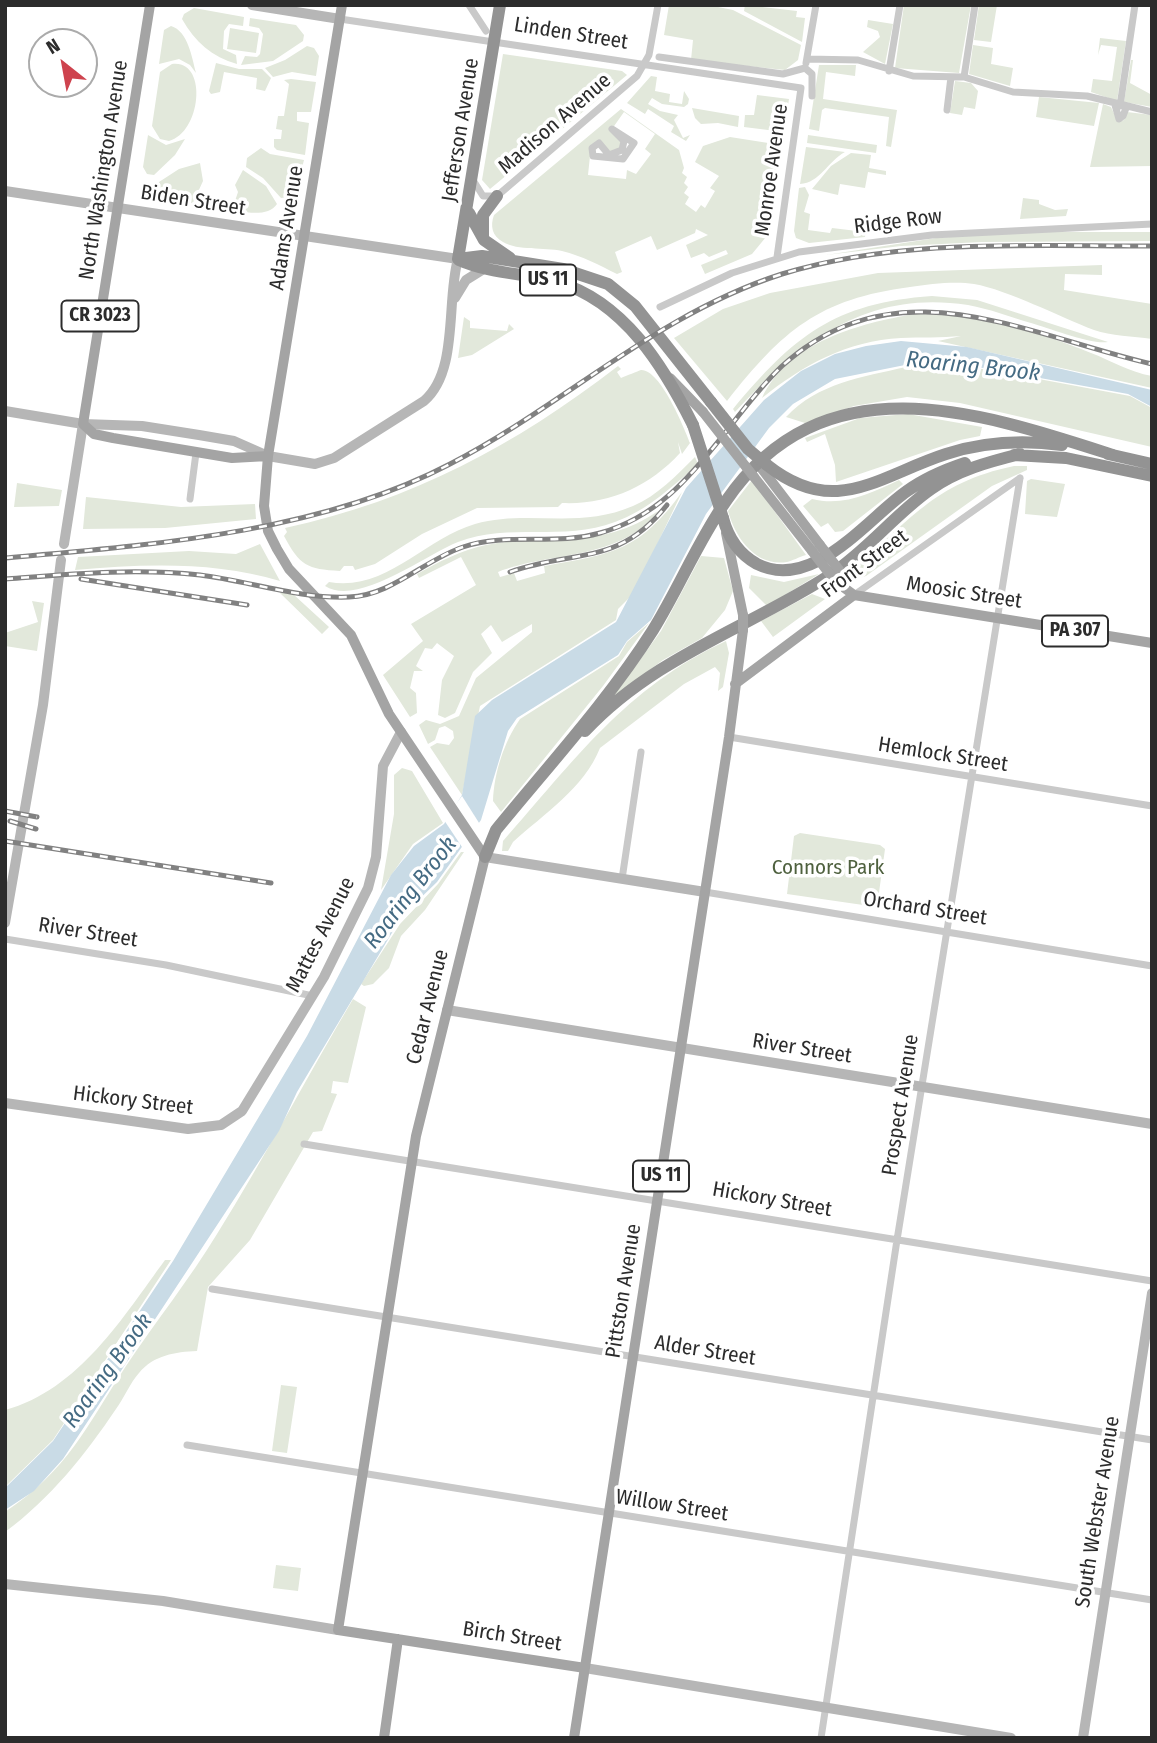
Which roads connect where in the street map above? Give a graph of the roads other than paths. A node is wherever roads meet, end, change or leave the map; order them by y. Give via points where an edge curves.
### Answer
1 (150, 5) edge
2 (252, 5) edge
3 (342, 5) edge
4 (469, 5) edge
5 (500, 5) edge
6 (657, 5) edge
7 (816, 5) edge
8 (900, 5) edge
9 (975, 5) edge
10 (1135, 5) edge
11 (335, 19) junction
12 (490, 36) junction
13 (1130, 38) junction
14 (1141, 40) dead end
15 (659, 57) dead end
16 (807, 59) junction
17 (646, 65) junction
18 (805, 68) junction
19 (889, 71) junction
20 (951, 77) junction
21 (964, 77) junction
22 (801, 88) joint
23 (812, 96) dead end
24 (1120, 106) junction
25 (947, 110) dead end
26 (1152, 112) edge
27 (612, 129) joint
28 (473, 179) junction
29 (5, 191) edge
30 (497, 196) junction
31 (117, 208) junction
32 (468, 210) junction
33 (1152, 224) edge
34 (306, 236) junction
35 (484, 240) junction
36 (777, 257) junction
37 (458, 259) junction
38 (515, 261) junction
39 (482, 270) junction
40 (453, 302) junction
41 (660, 307) dead end
42 (661, 368) junction
43 (707, 407) junction
44 (5, 411) edge
45 (83, 424) junction
46 (196, 453) dead end
47 (1020, 454) junction
48 (1113, 455) junction
49 (268, 456) junction
50 (1152, 464) edge
51 (761, 471) junction
52 (1152, 477) edge
53 (1020, 478) joint
54 (190, 499) dead end
55 (724, 522) junction
56 (64, 544) dead end
57 (61, 560) dead end
58 (854, 595) junction
59 (998, 618) junction
60 (1152, 643) edge
61 (735, 684) junction
62 (401, 732) junction
63 (729, 737) junction
64 (641, 752) dead end
65 (973, 778) junction
66 (1152, 806) edge
67 (485, 857) junction
68 (622, 879) junction
69 (705, 892) junction
70 (5, 923) edge
71 (946, 933) junction
72 (5, 939) edge
73 (1152, 966) edge
74 (313, 996) junction
75 (447, 1010) junction
76 (681, 1048) junction
77 (921, 1088) junction
78 (5, 1103) edge
79 (248, 1103) joint
80 (1152, 1125) edge
81 (304, 1144) dead end
82 (411, 1161) junction
83 (657, 1200) junction
84 (897, 1240) junction
85 (1152, 1281) edge
86 (212, 1289) dead end
87 (1152, 1293) edge
88 (386, 1317) junction
89 (633, 1357) junction
90 (874, 1396) junction
91 (1129, 1437) junction
92 (1152, 1440) edge
93 (187, 1445) dead end
94 (362, 1473) junction
95 (609, 1513) junction
96 (849, 1552) junction
97 (5, 1584) edge
98 (1104, 1593) junction
99 (1152, 1600) edge
100 (338, 1630) junction
101 (398, 1639) junction
102 (585, 1668) junction
103 (826, 1709) junction
104 (384, 1738) edge
105 (574, 1738) edge
106 (821, 1738) edge
107 (1011, 1738) edge
108 (1083, 1738) edge

1 - 31 main road, North Washington Avenue / CR 3023
2 - 11 street, Linden Street
3 - 11 main road, Adams Avenue
4 - 12 street
5 - 12 highway, Jefferson Avenue
6 - 17 street
7 - 16 street
8 - 19 street
9 - 21 street
10 - 13 street
11 - 12 street, Linden Street
11 - 34 main road, Adams Avenue
12 - 17 street, Linden Street
12 - 28 highway, Jefferson Avenue
13 - 14 street
13 - 24 street
15 - 18 street via 783,74
16 - 18 street
16 - 19 street via 858,60
17 - 22 street, Linden Street
17 - 30 street, Madison Avenue
18 - 23 street via 812,75
19 - 20 street
20 - 21 street
20 - 25 street
21 - 24 street via 1013,92 1087,96
22 - 36 street, Monroe Avenue
24 - 26 street
27 - 27 street via 624,141 622,150 609,155 599,143 592,148 593,156 623,159 634,143
28 - 30 street, Madison Avenue via 483,196
28 - 32 highway, Jefferson Avenue
29 - 31 street, Biden Street
30 - 35 highway via 481,221
31 - 34 street, Biden Street
31 - 45 main road, North Washington Avenue / CR 3023
32 - 35 highway, US 11
32 - 37 highway, Jefferson Avenue
33 - 36 street, Ridge Row via 932,234
34 - 37 street, Biden Street
34 - 49 main road, Adams Avenue
35 - 38 highway, US 11
36 - 41 street, Ridge Row via 693,289
37 - 38 highway via 482,256
37 - 39 highway, US 11
37 - 40 street
38 - 43 highway, US 11 via 587,275 618,291 642,314
39 - 40 street via 462,284
39 - 42 highway, US 11 via 548,280 592,296 622,319
40 - 49 street via 440,381 424,401 328,461 308,463
42 - 43 main road, PA 307
42 - 55 highway, US 11, bridge via 693,425
43 - 51 main road, PA 307, bridge
43 - 51 highway, US 11, bridge via 748,449
44 - 45 street
45 - 49 street via 142,426 211,437
45 - 49 main road via 94,434 113,438 233,458
45 - 56 street
46 - 54 street
47 - 52 highway via 1066,458
47 - 55 highway via 978,459 927,478 833,550 800,568 775,570 758,564 739,550
47 - 67 highway via 942,482 832,574 699,645 634,686 583,734
48 - 50 highway
48 - 51 highway via 1053,444 995,444 948,453 876,483 830,493
48 - 67 highway via 1043,433 915,407 852,414 794,437 763,460 726,500 642,647 496,830
49 - 62 main road via 264,506 268,531 283,560 351,635
51 - 58 main road, PA 307, bridge
53 - 58 street, Front Street
53 - 59 street, Prospect Avenue
55 - 61 main road, US 11, bridge via 743,615
57 - 70 street via 43,705
58 - 59 main road, Moosic Street / PA 307
58 - 61 main road, Front Street
59 - 60 main road, Moosic Street / PA 307
59 - 65 street, Prospect Avenue
61 - 63 main road, Pittston Avenue / US 11
62 - 67 main road
62 - 74 street, Mattes Avenue via 383,766 371,878
63 - 65 street, Hemlock Street
63 - 69 main road, Pittston Avenue / US 11
64 - 68 street
65 - 66 street, Hemlock Street
65 - 71 street, Prospect Avenue
67 - 68 street, Orchard Street
67 - 75 main road, Cedar Avenue
68 - 69 street, Orchard Street
69 - 71 street, Orchard Street
69 - 76 main road, Pittston Avenue / US 11
71 - 73 street, Orchard Street
71 - 77 street, Prospect Avenue
72 - 74 street, River Street via 166,965
74 - 79 street, Mattes Avenue
75 - 76 street, River Street
75 - 82 main road, Cedar Avenue
76 - 77 street, River Street
76 - 83 main road, Pittston Avenue / US 11
77 - 80 street, River Street
77 - 84 street, Prospect Avenue
78 - 79 street, Hickory Street via 202,1129 228,1122
81 - 82 street, Hickory Street
82 - 83 street, Hickory Street
82 - 88 main road, Cedar Avenue
83 - 84 street, Hickory Street
83 - 89 main road, Pittston Avenue / US 11
84 - 85 street, Hickory Street
84 - 90 street, Prospect Avenue
86 - 88 street, Alder Street
87 - 91 street, South Webster Avenue
88 - 89 street, Alder Street
88 - 94 main road, Cedar Avenue
89 - 90 street, Alder Street
89 - 95 main road, Pittston Avenue / US 11
90 - 91 street, Alder Street
90 - 96 street, Prospect Avenue
91 - 92 street, Alder Street
91 - 98 street, South Webster Avenue
93 - 94 street, Willow Street
94 - 95 street, Willow Street
94 - 100 main road, Cedar Avenue
95 - 96 street, Willow Street
95 - 102 main road, Pittston Avenue / US 11
96 - 98 street, Willow Street
96 - 103 street, Prospect Avenue
97 - 100 street, Birch Street via 163,1601
98 - 99 street, Willow Street
98 - 108 street, South Webster Avenue
100 - 101 main road, Birch Street
101 - 102 main road, Birch Street
101 - 104 main road
102 - 103 street, Birch Street
102 - 105 main road, Pittston Avenue
103 - 106 street, Prospect Avenue
103 - 107 street, Birch Street

